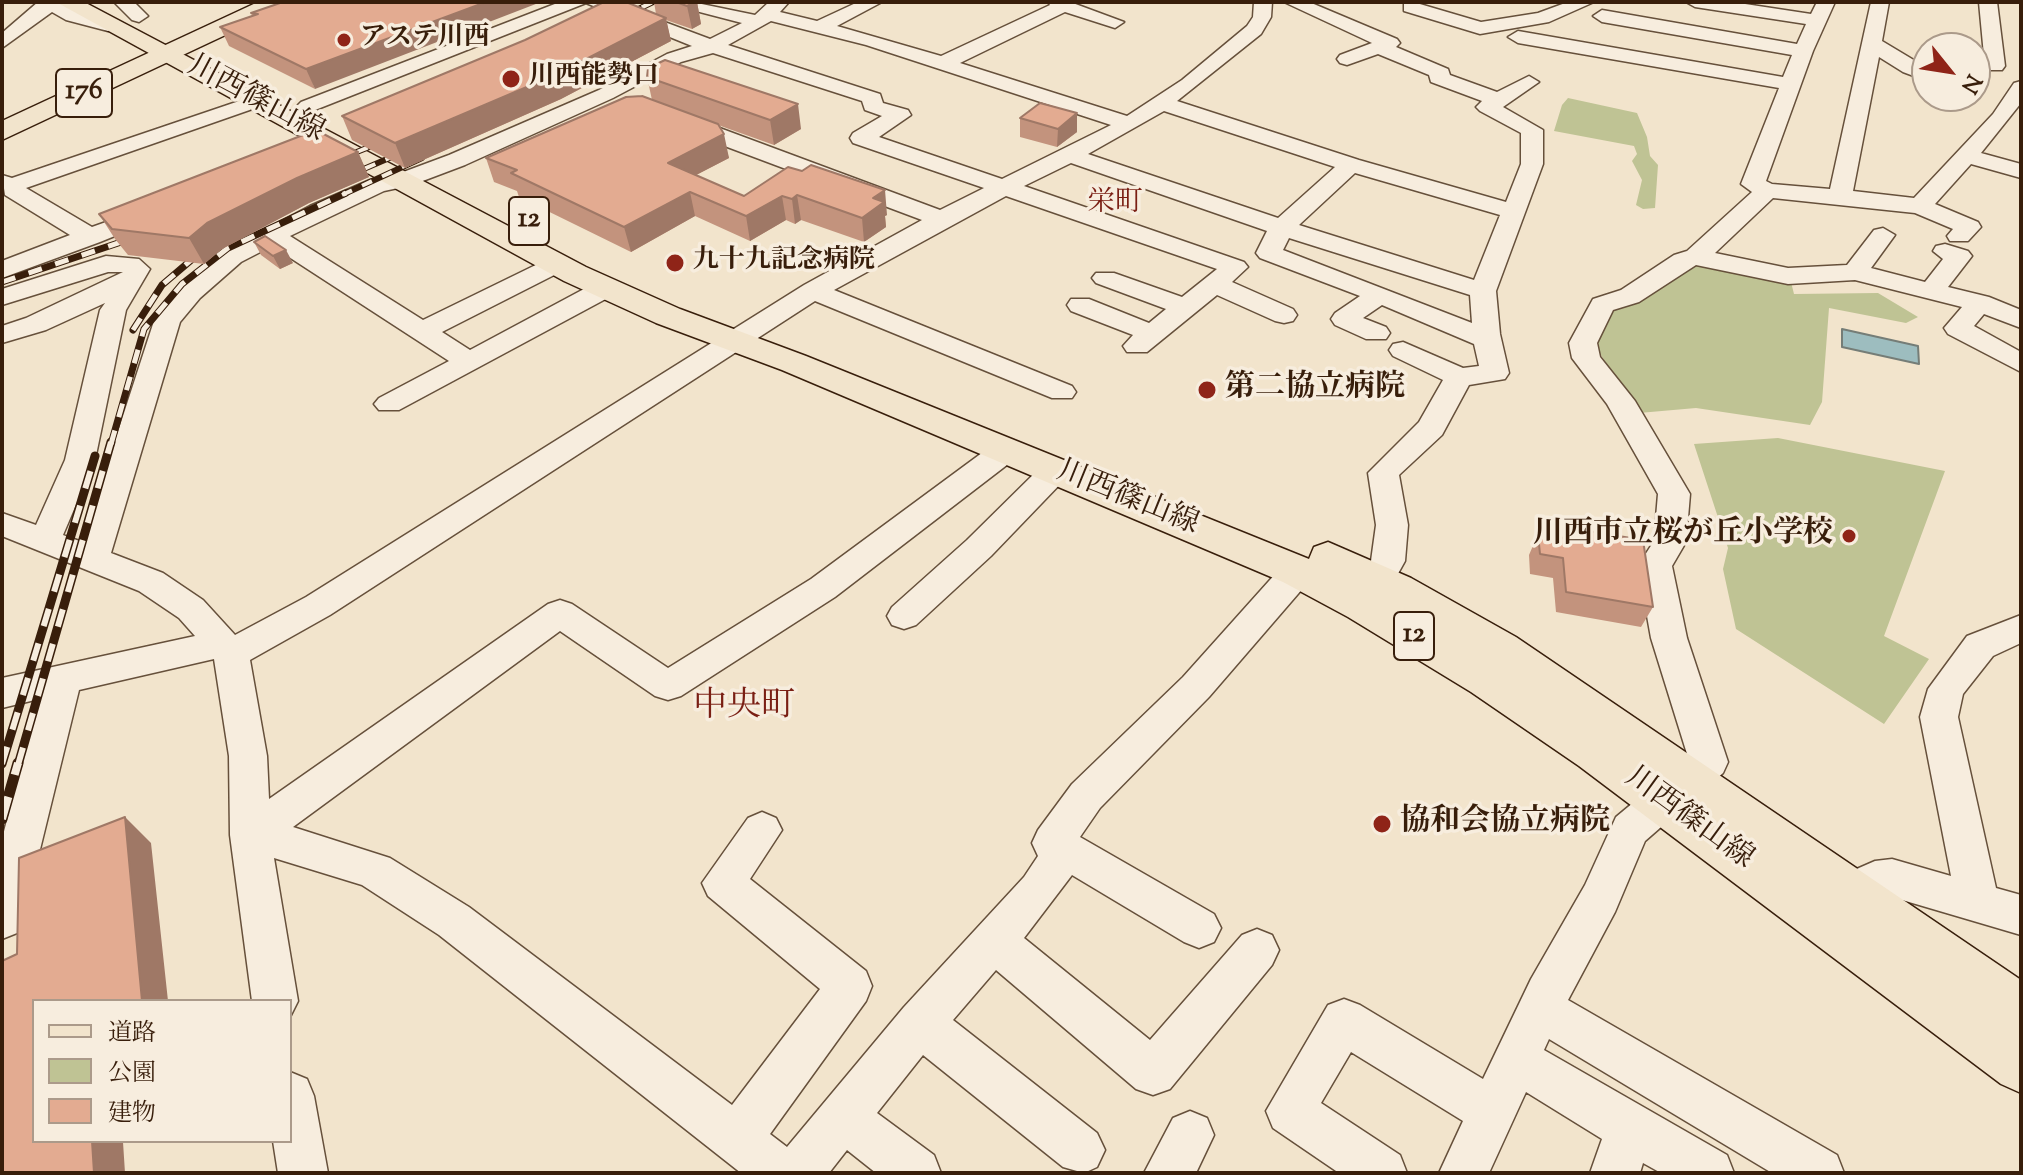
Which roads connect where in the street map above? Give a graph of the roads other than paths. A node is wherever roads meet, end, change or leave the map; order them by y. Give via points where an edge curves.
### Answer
1 (277, 2) edge
2 (577, 2) edge
3 (594, 2) edge
4 (734, 2) edge
5 (873, 2) edge
6 (1293, 2) edge
7 (1585, 2) edge
8 (1695, 2) edge
9 (1880, 2) edge
10 (1988, 2) edge
11 (55, 3) edge
12 (1060, 4) edge
13 (1419, 5) edge
14 (699, 6) dead end
15 (804, 7) dead end
16 (1263, 8) edge
17 (131, 9) edge
18 (1821, 11) edge
19 (109, 13) edge
20 (769, 14) edge
21 (1602, 16) dead end
22 (1115, 22) dead end
23 (1348, 25) junction
24 (1989, 26) junction
25 (820, 27) junction
26 (2010, 30) dead end
27 (1988, 32) edge
28 (1518, 37) dead end
29 (193, 41) junction
30 (2, 42) edge
31 (1869, 42) junction
32 (880, 44) junction
33 (711, 46) junction
34 (1803, 51) junction
35 (167, 53) junction
36 (1364, 53) junction
37 (858, 55) dead end
38 (918, 55) junction
39 (943, 63) junction
40 (1911, 68) edge
41 (1991, 68) edge
42 (2021, 73) edge
43 (1529, 82) dead end
44 (1791, 84) junction
45 (2021, 87) edge
46 (853, 92) junction
47 (1499, 100) junction
48 (254, 102) junction
49 (1161, 103) junction
50 (308, 106) junction
51 (658, 114) edge
52 (1130, 124) junction
53 (2, 132) edge
54 (329, 142) junction
55 (1070, 155) junction
56 (1965, 155) junction
57 (294, 156) edge
58 (1351, 165) junction
59 (2021, 171) edge
60 (418, 175) junction
61 (8, 184) edge
62 (1004, 188) junction
63 (1767, 191) junction
64 (178, 202) edge
65 (1920, 206) junction
66 (1848, 207) junction
67 (1512, 211) junction
68 (1156, 214) dead end
69 (941, 219) junction
70 (1213, 228) dead end
71 (1281, 228) junction
72 (1118, 232) junction
73 (271, 234) junction
74 (1883, 235) dead end
75 (91, 237) junction
76 (1187, 250) junction
77 (1696, 257) junction
78 (1153, 258) dead end
79 (557, 264) junction
80 (2, 270) edge
81 (1855, 272) junction
82 (134, 278) junction
83 (1105, 278) dead end
84 (1214, 282) junction
85 (606, 288) junction
86 (1933, 289) junction
87 (813, 291) junction
88 (1483, 291) junction
89 (1380, 294) junction
90 (2, 297) edge
91 (1980, 303) junction
92 (1080, 305) dead end
93 (1182, 306) junction
94 (1284, 315) dead end
95 (2021, 320) edge
96 (422, 331) junction
97 (1376, 333) dead end
98 (744, 334) junction
99 (2, 335) edge
100 (1487, 339) junction
101 (1403, 350) dead end
102 (467, 360) junction
103 (2021, 364) edge
104 (1459, 377) junction
105 (1062, 392) dead end
106 (389, 404) dead end
107 (1005, 451) junction
108 (1055, 471) junction
109 (2, 524) edge
110 (44, 542) junction
111 (93, 558) junction
112 (1298, 571) junction
113 (1370, 593) junction
114 (904, 616) dead end
115 (2020, 629) edge
116 (226, 649) junction
117 (63, 679) junction
118 (2, 693) edge
119 (1674, 792) junction
120 (762, 830) dead end
121 (250, 835) junction
122 (1066, 850) junction
123 (1851, 892) junction
124 (1978, 903) junction
125 (2021, 915) edge
126 (2, 919) edge
127 (1199, 928) dead end
128 (994, 941) junction
129 (1257, 950) dead end
130 (275, 999) edge
131 (1541, 1009) junction
132 (2021, 1013) edge
133 (920, 1023) junction
134 (1518, 1061) junction
135 (2021, 1064) edge
136 (292, 1108) edge
137 (1492, 1112) junction
138 (843, 1117) junction
139 (1630, 1128) junction
140 (737, 1139) junction
141 (1080, 1150) dead end
142 (303, 1173) edge
143 (781, 1173) edge
144 (797, 1173) edge
145 (916, 1173) edge
146 (1382, 1173) edge
147 (1464, 1173) edge
148 (1615, 1173) edge
149 (1709, 1173) edge
150 (1819, 1173) edge

1 - 29 highway, 176
2 - 50 street
3 - 33 street
4 - 20 street
5 - 25 street
6 - 23 street
7 - 13 street via 1542,18 1480,28
8 - 18 street
9 - 31 street
10 - 24 street
11 - 19 main road
11 - 30 street
12 - 22 street
12 - 39 street
13 - 23 street
14 - 20 street
15 - 20 street
16 - 36 street
16 - 49 street via 1254,30
17 - 19 main road, 川西篠山線
17 - 29 main road, 川西篠山線
18 - 34 street
19 - 35 main road, 川西篠山線
20 - 25 street
20 - 33 street
21 - 34 street
23 - 36 street via 1390,43
24 - 26 street
24 - 27 street
25 - 32 street
28 - 44 street
29 - 35 highway, 176
29 - 50 main road, 川西篠山線 / 12
31 - 40 street
31 - 66 street
32 - 37 street
32 - 38 street
33 - 46 street
33 - 60 street via 621,98 590,101
34 - 44 street
35 - 48 main road, 川西篠山線 / 12
35 - 53 highway, 176
36 - 47 street via 1441,73 1438,78
38 - 39 street
38 - 46 street
39 - 52 street
41 - 42 street
43 - 47 street
44 - 63 street via 1753,184
45 - 56 street via 2001,118
46 - 62 street via 873,98 872,106 900,115 861,138
47 - 67 street via 1487,107 1532,130 1532,164
48 - 54 main road, 川西篠山線 / 12
48 - 61 street
49 - 52 street
49 - 58 street
50 - 60 main road, 川西篠山線 / 12
51 - 69 street
52 - 55 street
54 - 57 street
54 - 60 main road, 川西篠山線 / 12
55 - 62 street
55 - 71 street
56 - 59 street
56 - 65 street
58 - 67 street
58 - 71 street
60 - 73 street via 378,185
60 - 79 main road, 川西篠山線 / 12
60 - 98 main road, 川西篠山線 / 12
61 - 75 street
62 - 69 street
62 - 72 street
63 - 66 street
63 - 77 street
64 - 75 street
65 - 66 street
65 - 86 street via 1969,227 1952,244 1959,256
67 - 88 street
68 - 72 street
69 - 87 street
70 - 76 street
71 - 88 street
71 - 89 street via 1269,253
72 - 76 street
73 - 96 street
73 - 111 street via 232,257 167,321
74 - 81 street
75 - 80 street
76 - 84 street via 1235,267
77 - 81 street via 1788,276
77 - 119 street via 1683,260 1630,296 1602,305 1583,343 1586,358 1620,401 1674,494 1670,542 1655,566 1669,638 1709,762
78 - 84 street
79 - 85 main road, 川西篠山線 / 12
79 - 96 street
81 - 86 street
82 - 90 street via 137,269 130,264 106,264
82 - 99 street
82 - 110 street via 113,310 80,460
83 - 93 street
84 - 93 street
84 - 94 street
85 - 98 main road, 川西篠山線 / 12
85 - 102 street
86 - 91 street
87 - 98 street
87 - 105 street
88 - 100 street
89 - 97 street via 1344,319
89 - 100 street
91 - 95 street
91 - 103 street via 1958,328
92 - 93 street via 1145,339
96 - 102 street
98 - 107 main road, 川西篠山線 / 12
98 - 113 main road, 川西篠山線 / 12 via 1297,543
98 - 116 street via 318,606
100 - 104 street via 1495,373
101 - 104 street
102 - 106 street
104 - 113 street via 1431,428 1383,473 1392,525 1388,561
107 - 108 main road, 川西篠山線 / 12
107 - 121 street via 823,588 668,686 560,613
108 - 112 main road, 川西篠山線 / 12
108 - 114 street
109 - 110 street
110 - 111 street
111 - 116 street via 151,582 191,609
112 - 113 main road, 川西篠山線 / 12
112 - 122 street via 1196,687 1086,796 1052,843
113 - 119 main road, 川西篠山線 / 12 via 1487,680
115 - 124 street via 1980,646 1946,689 1939,717
116 - 117 street
116 - 121 street via 248,756
117 - 118 street
117 - 126 street
119 - 123 main road, 川西篠山線 / 12
119 - 131 street via 1630,829
119 - 135 main road, 川西篠山線 / 12
120 - 140 street via 723,883 850,986
121 - 130 street
121 - 140 street via 375,871 454,921
122 - 127 street
122 - 128 street
123 - 124 street via 1892,878
123 - 132 main road, 川西篠山線 / 12
124 - 125 street
128 - 129 street via 1153,1072
128 - 133 street
131 - 134 street
131 - 150 street
133 - 138 street
133 - 141 street
134 - 137 street
134 - 139 street
136 - 142 street
137 - 146 street via 1344,1021 1290,1111
137 - 147 street
138 - 144 street
138 - 145 street
139 - 148 street
139 - 149 street
140 - 143 street

